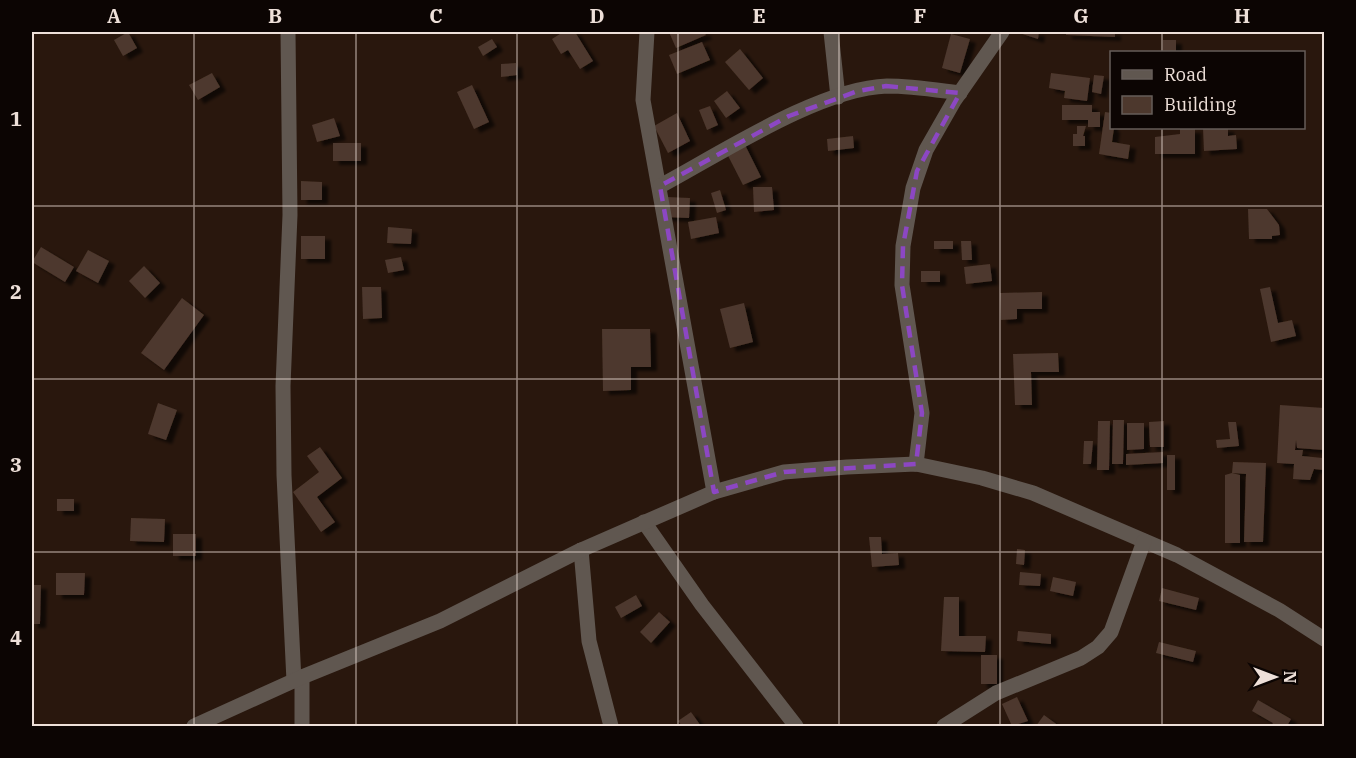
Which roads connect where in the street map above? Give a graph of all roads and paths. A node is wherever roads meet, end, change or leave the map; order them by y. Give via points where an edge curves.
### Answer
1 (288, 32) edge
2 (647, 32) edge
3 (831, 32) edge
4 (1002, 32) edge
5 (960, 93) junction
6 (837, 97) junction
7 (660, 186) junction
8 (916, 464) junction
9 (714, 492) junction
10 (644, 522) junction
11 (1144, 541) junction
12 (581, 550) junction
13 (1324, 639) edge
14 (298, 679) junction
15 (194, 726) edge
16 (302, 726) edge
17 (611, 726) edge
18 (796, 726) edge
19 (944, 726) edge

1 - 14 street via 290,214 283,386 284,475
2 - 7 street via 643,100
3 - 6 street
4 - 5 street
5 - 6 street via 886,86
5 - 8 street via 917,171 903,246 902,285 922,413
6 - 7 street via 789,116
7 - 9 street
8 - 9 street via 784,472
8 - 11 street via 1033,493
9 - 10 street
10 - 12 street
10 - 18 street via 702,605
11 - 13 street via 1279,610
11 - 19 street via 1111,632 1098,647 1081,658 996,693
12 - 14 street via 440,621
12 - 17 street via 589,641
14 - 15 street
14 - 16 street

